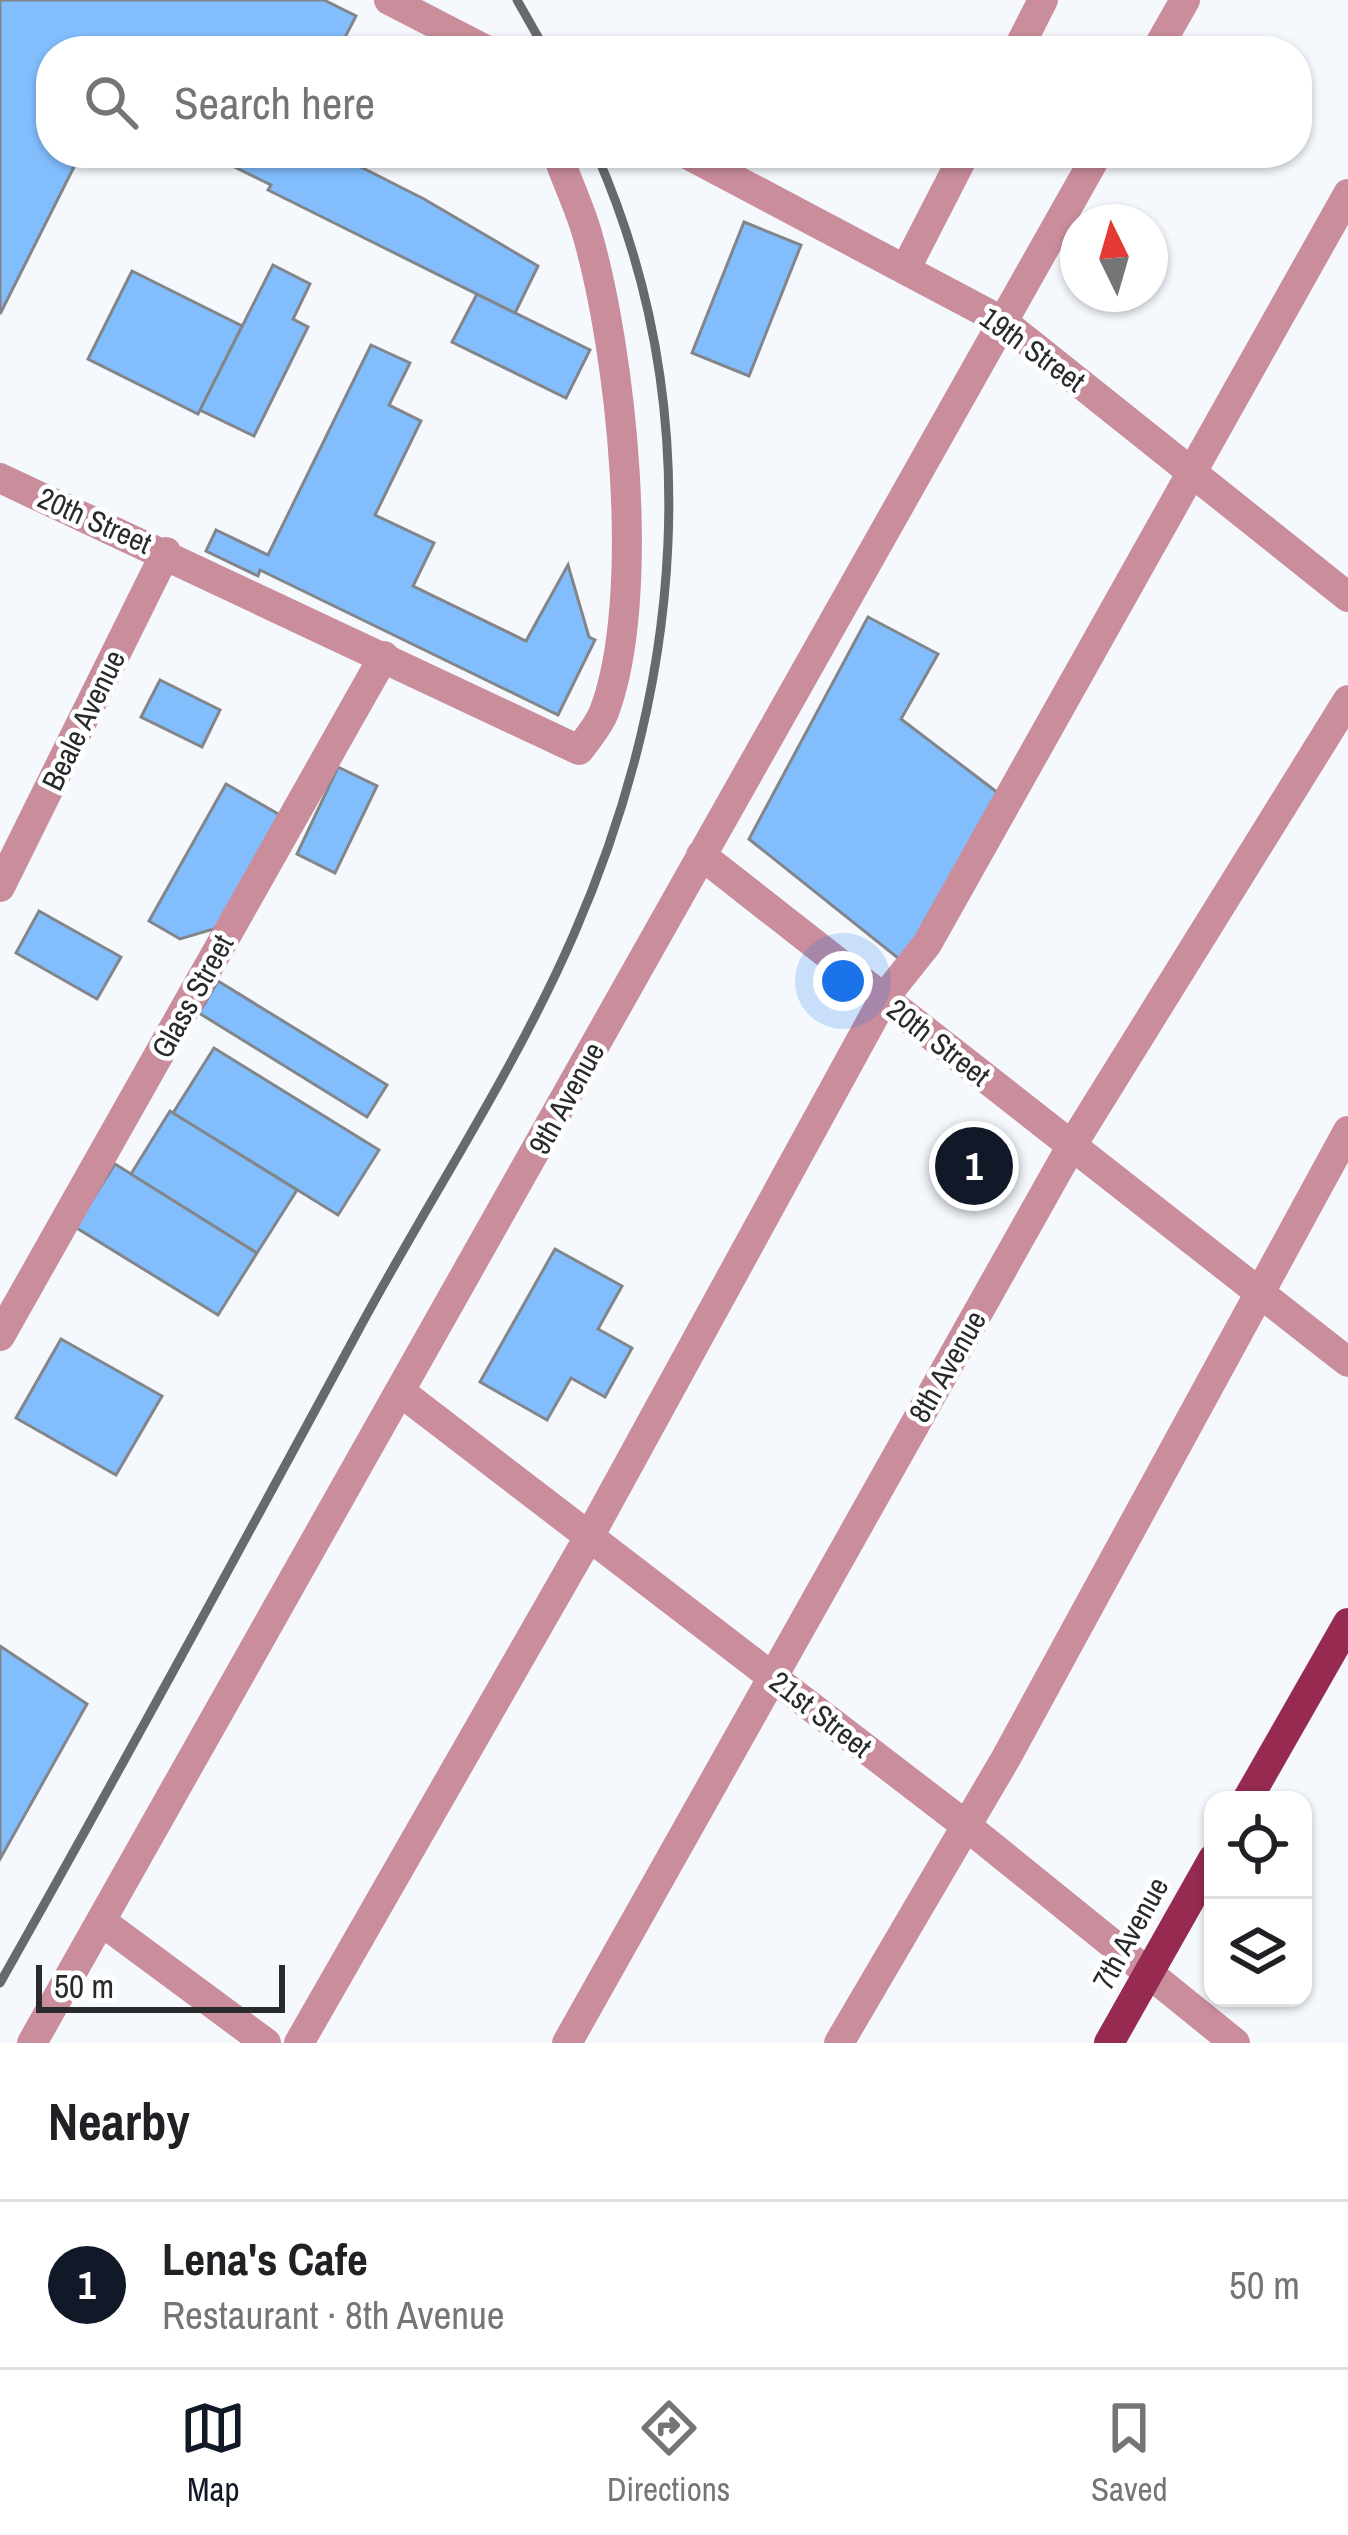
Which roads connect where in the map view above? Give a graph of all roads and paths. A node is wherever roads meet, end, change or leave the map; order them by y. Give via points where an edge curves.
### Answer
1 (389, 0) edge
2 (1042, 0) edge
3 (1185, 0) edge
4 (459, 36) edge
5 (1024, 36) edge
6 (1165, 36) edge
7 (563, 168) edge
8 (714, 168) edge
9 (956, 168) edge
10 (1089, 168) edge
11 (1348, 194) edge
12 (906, 268) junction
13 (1002, 320) junction
14 (1190, 471) junction
15 (0, 478) edge
16 (166, 552) junction
17 (1348, 597) edge
18 (384, 656) junction
19 (1348, 700) edge
20 (701, 855) junction
21 (0, 886) edge
22 (884, 998) junction
23 (1348, 1131) edge
24 (1072, 1145) junction
25 (1258, 1291) junction
26 (0, 1336) edge
27 (1348, 1362) edge
28 (402, 1393) junction
29 (590, 1535) junction
30 (1348, 1623) edge
31 (771, 1676) junction
32 (1252, 1791) edge
33 (964, 1824) junction
34 (1204, 1875) edge
35 (101, 1921) junction
36 (1148, 1974) junction
37 (32, 2043) edge
38 (266, 2043) edge
39 (299, 2043) edge
40 (567, 2043) edge
41 (839, 2043) edge
42 (1109, 2043) edge
43 (1235, 2043) edge

1 - 4 street
2 - 5 street
3 - 6 street
7 - 18 street, 20th Street via 586,232 613,369 627,550 604,715 579,750
8 - 12 street, 19th Street
9 - 12 street
10 - 13 street, 9th Avenue
11 - 14 street
12 - 13 street, 19th Street
13 - 14 street, 19th Street
13 - 20 street, 9th Avenue
14 - 17 street, 19th Street
14 - 22 street via 926,944
15 - 16 street, 20th Street
16 - 18 street, 20th Street
16 - 21 street, Beale Avenue
18 - 26 street, Glass Street
19 - 24 street, 8th Avenue
20 - 22 street, 20th Street
20 - 28 street, 9th Avenue
22 - 24 street, 20th Street
22 - 29 street
23 - 25 street
24 - 25 street, 20th Street
24 - 31 street, 8th Avenue
25 - 27 street, 20th Street
25 - 33 street
28 - 29 street, 21st Street
28 - 35 street, 9th Avenue
29 - 31 street, 21st Street
29 - 39 street
30 - 32 main road
31 - 33 street, 21st Street
31 - 40 street, 8th Avenue
33 - 36 street, 21st Street
33 - 41 street
34 - 36 main road, 7th Avenue
35 - 37 street, 9th Avenue
35 - 38 street
36 - 42 main road, 7th Avenue
36 - 43 street, 21st Street

